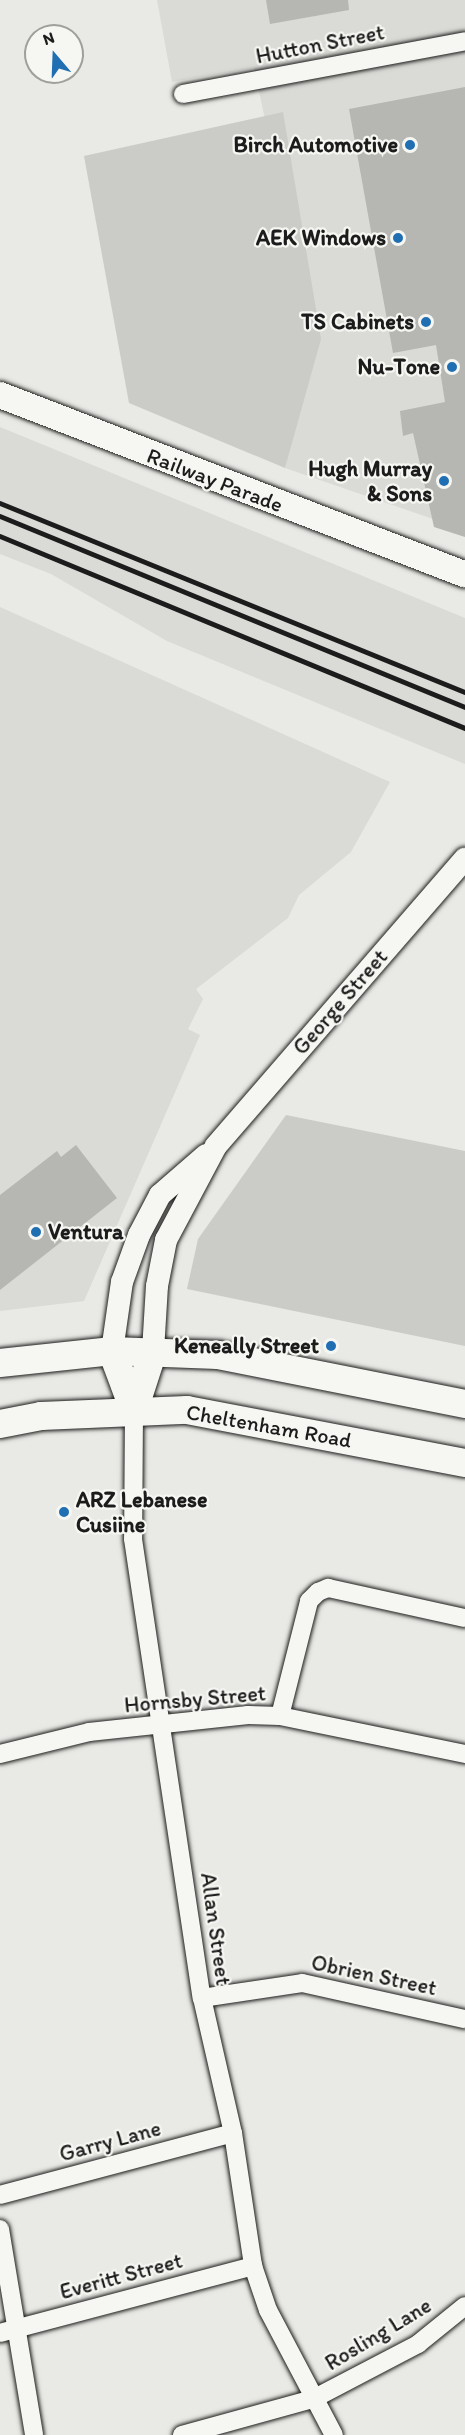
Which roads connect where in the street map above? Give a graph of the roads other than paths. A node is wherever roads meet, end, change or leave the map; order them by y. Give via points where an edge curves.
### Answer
1 (465, 41) edge
2 (183, 94) dead end
3 (0, 395) edge
4 (465, 574) edge
5 (465, 860) edge
6 (216, 1146) junction
7 (112, 1351) junction
8 (153, 1351) junction
9 (0, 1363) edge
10 (465, 1404) edge
11 (134, 1410) junction
12 (0, 1424) edge
13 (465, 1463) edge
14 (465, 1618) edge
15 (280, 1716) junction
16 (162, 1726) junction
17 (0, 1754) edge
18 (465, 1754) edge
19 (202, 1998) junction
20 (465, 2019) edge
21 (232, 2133) junction
22 (0, 2194) edge
23 (0, 2229) edge
24 (253, 2266) junction
25 (465, 2306) edge
26 (8, 2330) edge
27 (313, 2399) junction
28 (34, 2435) edge
29 (182, 2435) edge
30 (333, 2435) edge

1 - 2 street, Hutton Street
3 - 4 main road, Railway Parade
5 - 6 street, George Street
6 - 7 street, George Street via 155,1203 122,1282
6 - 8 street, George Street via 166,1240 157,1286
7 - 8 main road
7 - 9 main road
7 - 11 main road
8 - 10 main road via 260,1360
8 - 11 main road
11 - 12 main road, Cheltenham Road
11 - 13 main road, Cheltenham Road via 188,1410
11 - 16 street, Allan Street via 133,1539
14 - 15 street via 328,1588 318,1592 309,1601
15 - 16 street, Hornsby Street
15 - 18 street, Hornsby Street
16 - 17 street, Hornsby Street via 89,1732
16 - 19 street, Allan Street
19 - 20 street, Obrien Street via 267,1984 302,1983
19 - 21 street, Allan Street
21 - 22 street, Garry Lane
21 - 24 street, Allan Street
23 - 26 street
24 - 26 street, Everitt Street
24 - 27 street, Allan Street
25 - 27 street, Rosling Lane via 418,2344
26 - 28 street
27 - 29 street, Rosling Lane
27 - 30 street, Allan Street

